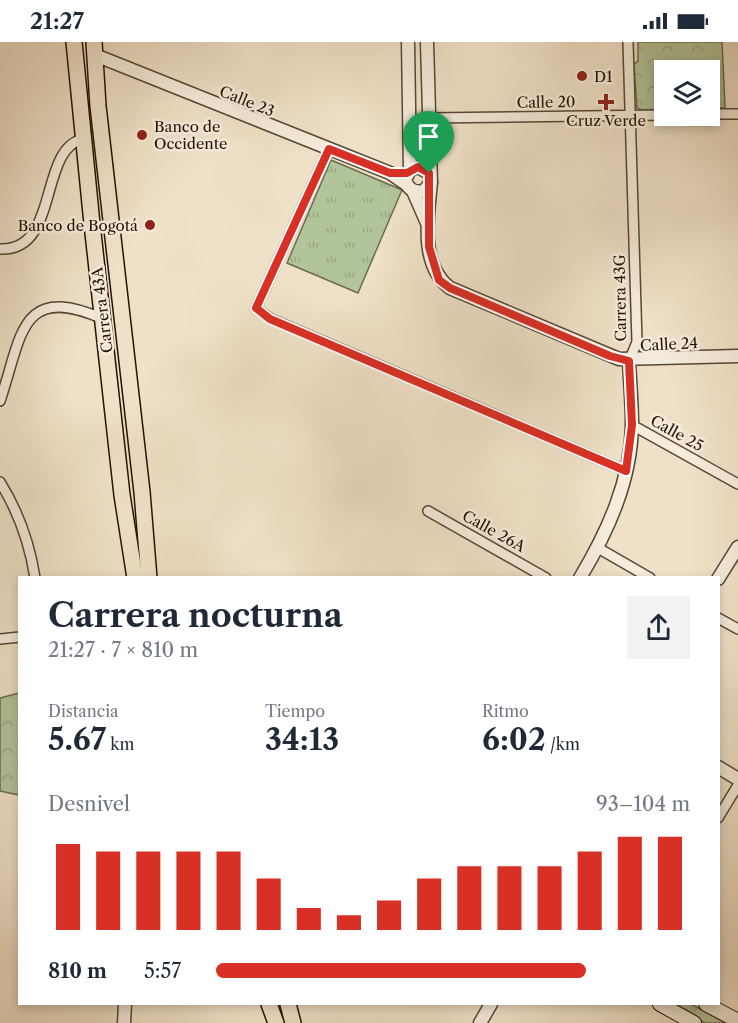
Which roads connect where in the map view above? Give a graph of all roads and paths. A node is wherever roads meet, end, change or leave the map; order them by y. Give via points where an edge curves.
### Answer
1 (74, 42) edge
2 (408, 42) edge
3 (427, 42) edge
4 (628, 42) edge
5 (94, 48) edge
6 (720, 114) edge
7 (738, 114) edge
8 (630, 115) junction
9 (654, 115) edge
10 (429, 118) junction
11 (83, 139) junction
12 (329, 149) junction
13 (430, 177) junction
14 (409, 180) junction
15 (427, 224) junction
16 (0, 249) edge
17 (103, 319) junction
18 (738, 356) edge
19 (629, 361) junction
20 (0, 401) edge
21 (632, 425) junction
22 (626, 471) junction
23 (0, 482) edge
24 (738, 484) edge
25 (142, 492) junction
26 (123, 495) junction
27 (428, 511) dead end
28 (738, 547) edge
29 (598, 548) junction
30 (36, 576) edge
31 (126, 576) edge
32 (135, 576) edge
33 (149, 576) edge
34 (159, 576) edge
35 (542, 576) edge
36 (581, 576) edge
37 (647, 576) edge
38 (720, 576) edge
39 (720, 619) edge
40 (738, 629) edge
41 (18, 637) edge
42 (0, 639) edge
43 (720, 768) edge
44 (738, 779) edge
45 (738, 785) edge
46 (720, 815) edge
47 (125, 1005) edge
48 (269, 1005) edge
49 (288, 1005) edge
50 (296, 1005) edge
51 (490, 1005) edge
52 (662, 1005) edge
53 (708, 1005) edge
54 (738, 1021) edge
55 (124, 1023) edge
56 (276, 1023) edge
57 (294, 1023) edge
58 (299, 1023) edge
59 (480, 1023) edge
60 (694, 1023) edge

1 - 11 main road, Carrera 43A
2 - 14 street
3 - 10 street
4 - 8 street, Carrera 43G
5 - 12 street, Calle 23
5 - 25 main road, Carrera 43A
6 - 7 street
8 - 9 street, Calle 20
8 - 10 street, Calle 20
8 - 19 street, Carrera 43G via 637,342
10 - 13 street
11 - 16 street via 70,146 55,172 29,241 21,247
11 - 17 main road, Carrera 43A
12 - 14 street, Calle 23
12 - 22 street via 256,308 270,319
13 - 14 street, Calle 23 via 418,167
13 - 14 street via 424,191
13 - 15 street
14 - 15 street
15 - 19 street, Calle 24 via 433,267 439,280 479,301
17 - 20 street via 71,307 56,305 42,309 26,324
17 - 26 main road, Carrera 43A
18 - 19 street, Calle 24
19 - 21 street, Carrera 43G
21 - 22 street, Carrera 43G
21 - 24 street, Calle 25
22 - 29 street, Carrera 43G via 614,513
23 - 30 street via 14,507
25 - 33 main road, Carrera 43A
25 - 34 main road
26 - 31 main road
26 - 32 main road, Carrera 43A
27 - 35 street, Calle 26A
28 - 38 street
29 - 36 street, Carrera 43G
29 - 37 street
39 - 40 street
41 - 42 street
43 - 44 street
45 - 46 street
47 - 55 street
48 - 56 main road
49 - 57 main road
50 - 58 main road
51 - 59 street
52 - 60 main road
53 - 54 main road

